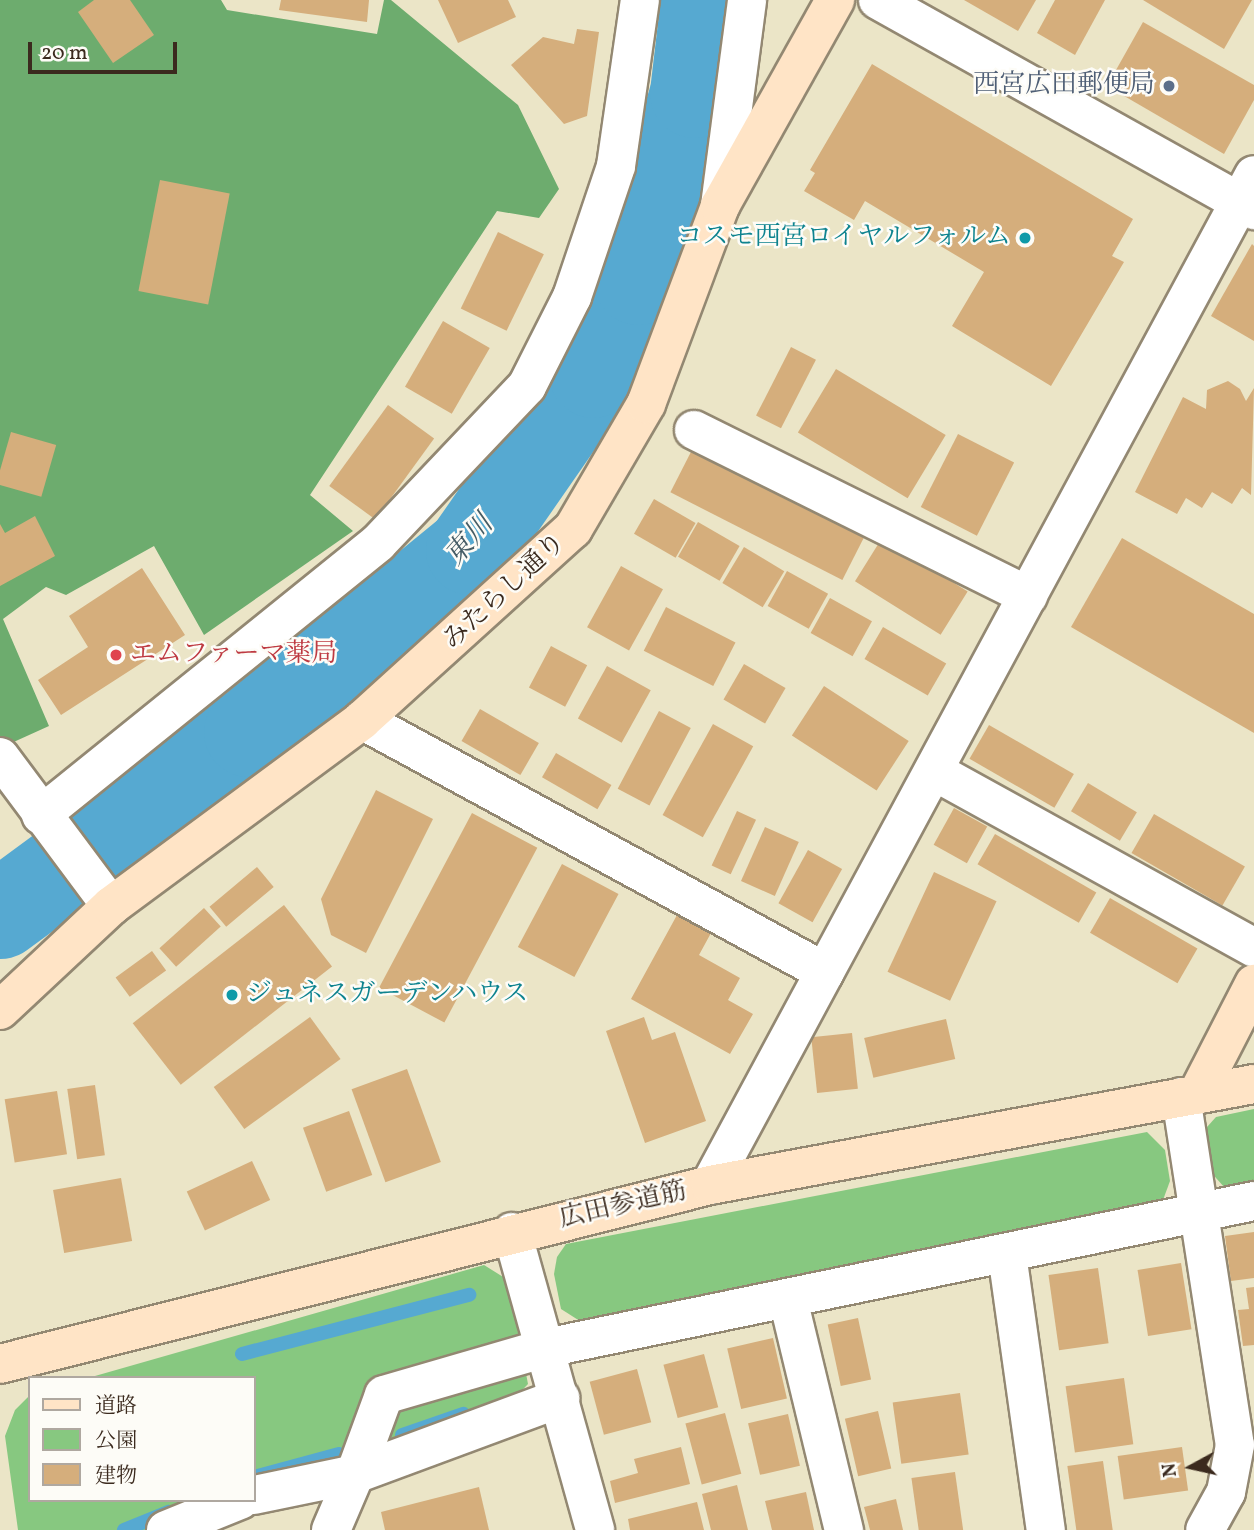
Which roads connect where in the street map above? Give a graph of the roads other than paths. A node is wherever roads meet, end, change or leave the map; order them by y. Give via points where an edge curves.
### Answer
1 (640, 0) edge
2 (747, 0) edge
3 (835, 0) edge
4 (878, 0) edge
5 (1249, 196) edge
6 (720, 206) junction
7 (694, 430) dead end
8 (1028, 596) junction
9 (362, 720) junction
10 (0, 757) edge
11 (934, 771) junction
12 (46, 821) junction
13 (104, 896) junction
14 (1254, 948) edge
15 (825, 972) junction
16 (1254, 984) edge
17 (0, 1010) edge
18 (1254, 1084) edge
19 (1189, 1096) junction
20 (710, 1185) junction
21 (1254, 1201) edge
22 (1199, 1211) junction
23 (512, 1232) junction
24 (1006, 1254) junction
25 (788, 1299) junction
26 (546, 1348) junction
27 (0, 1364) edge
28 (560, 1398) junction
29 (355, 1474) junction
30 (256, 1495) edge
31 (235, 1502) edge
32 (166, 1530) edge
33 (331, 1530) edge
34 (595, 1530) edge
35 (844, 1530) edge
36 (1046, 1530) edge
37 (1205, 1530) edge

1 - 12 street via 616,166 572,297 527,386 378,543
2 - 6 street, みたらし通り
3 - 6 street
4 - 5 street
5 - 8 street
6 - 9 street, みたらし通り via 646,404 573,530
7 - 8 street
8 - 11 street
9 - 13 street, みたらし通り
9 - 15 street
10 - 12 street
11 - 14 street
11 - 15 street
12 - 13 street
13 - 17 street, みたらし通り
15 - 20 street
16 - 19 street
18 - 19 street, 広田参道筋
19 - 20 street, 広田参道筋
19 - 22 street
20 - 23 street, 広田参道筋
21 - 22 street
22 - 24 street
22 - 37 street via 1235,1445 1226,1492
23 - 26 street
23 - 27 street, 広田参道筋
24 - 25 street
24 - 36 street
25 - 26 street
25 - 35 street
26 - 28 street
26 - 29 street via 384,1395
28 - 29 street
28 - 34 street
29 - 30 street
29 - 33 street
31 - 32 street

